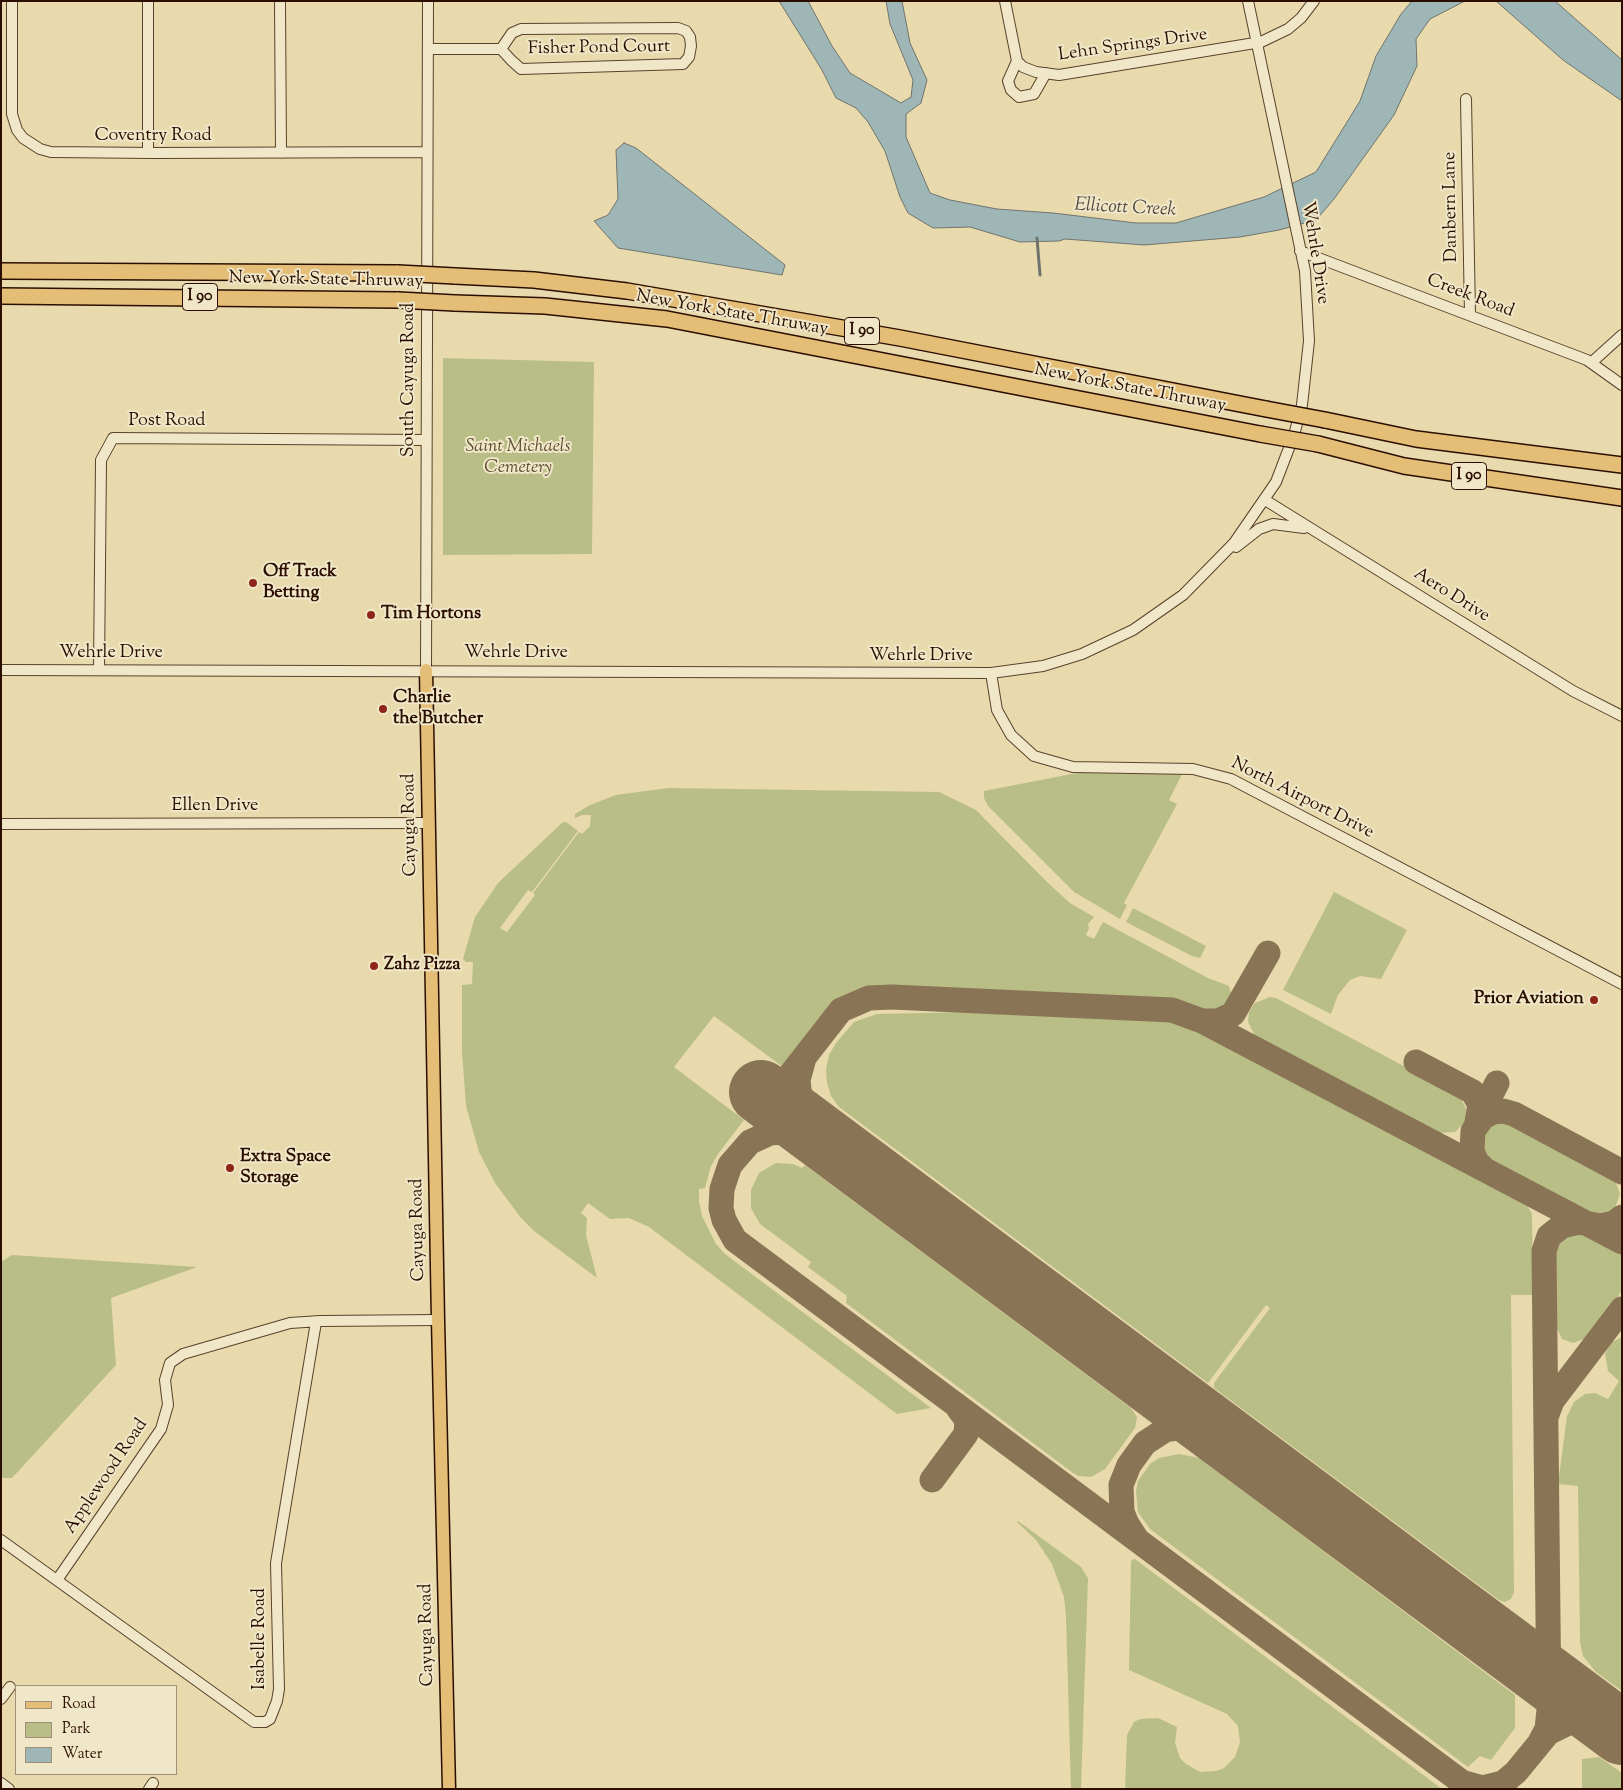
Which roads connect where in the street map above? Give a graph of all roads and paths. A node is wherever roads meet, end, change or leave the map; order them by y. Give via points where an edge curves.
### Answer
1 (12, 1) edge
2 (148, 1) edge
3 (280, 1) edge
4 (428, 1) edge
5 (1005, 1) edge
6 (1248, 1) edge
7 (1314, 1) edge
8 (1257, 43) junction
9 (428, 49) junction
10 (501, 49) junction
11 (1017, 61) junction
12 (1046, 73) junction
13 (1466, 99) dead end
14 (427, 152) junction
15 (148, 153) junction
16 (281, 153) junction
17 (1300, 251) junction
18 (1, 271) edge
19 (1, 296) edge
20 (1470, 314) junction
21 (1622, 335) edge
22 (1591, 363) junction
23 (1622, 385) edge
24 (426, 440) junction
25 (1622, 465) edge
26 (1622, 498) edge
27 (1265, 500) junction
28 (1310, 529) junction
29 (1222, 558) junction
30 (1, 670) edge
31 (100, 670) junction
32 (426, 670) junction
33 (991, 673) junction
34 (1622, 716) edge
35 (429, 823) junction
36 (1, 824) edge
37 (1622, 984) edge
38 (438, 1320) junction
39 (316, 1322) junction
40 (1, 1540) edge
41 (57, 1580) junction
42 (10, 1687) dead end
43 (1, 1699) edge
44 (1, 1784) edge
45 (9, 1789) edge
46 (449, 1789) edge

1 - 15 street, Coventry Road via 12,114 23,138 50,152
2 - 15 street
3 - 16 street
4 - 9 street, South Cayuga Road
5 - 11 street
6 - 8 street, Wehrle Drive
7 - 8 street, Lehn Springs Drive via 1288,29
8 - 12 street, Lehn Springs Drive via 1068,74
8 - 17 street, Wehrle Drive
9 - 10 street
9 - 14 street, South Cayuga Road
10 - 10 street, Fisher Pond Court via 512,33 521,29 678,28 686,31 691,46 689,57 683,64 521,68
11 - 12 street, Lehn Springs Drive via 1023,67
11 - 12 street via 1008,80 1011,90 1019,97 1034,94
13 - 20 street, Danbern Lane
14 - 16 street, Coventry Road
14 - 24 street, South Cayuga Road
15 - 16 street, Coventry Road
17 - 20 street, Creek Road
17 - 27 street, Wehrle Drive via 1305,271 1309,341 1304,387 1292,442
18 - 25 highway, New York State Thruway / I 90, bridge via 398,273 534,280 637,293 900,338 1416,438
19 - 26 highway, New York State Thruway / I 90, bridge via 398,300 545,306 667,319 1318,444 1404,466
20 - 22 street, Creek Road
21 - 22 street
22 - 23 street, Creek Road
24 - 31 street, Post Road via 113,438 102,460
24 - 32 street, South Cayuga Road
27 - 28 street, Aero Drive
27 - 29 street, Wehrle Drive
28 - 29 street via 1273,524 1259,529
28 - 34 street, Aero Drive via 1573,691
29 - 33 street, Wehrle Drive via 1183,595 1133,630 1082,654 1043,666
30 - 31 street, Wehrle Drive
31 - 32 street, Wehrle Drive
32 - 33 street, Wehrle Drive
32 - 35 main road, Cayuga Road
33 - 37 street, North Airport Drive via 997,710 1011,735 1034,756 1073,767 1193,769 1232,779
35 - 36 street, Ellen Drive
35 - 38 main road, Cayuga Road
38 - 39 street, Applewood Road
38 - 46 main road, Cayuga Road
39 - 41 street, Applewood Road via 281,1326 183,1354 170,1363 166,1380 168,1405 161,1429
39 - 41 street, Isabelle Road via 276,1564 279,1689 270,1719 254,1722
40 - 41 street, Isabelle Road
42 - 43 street
44 - 45 street

